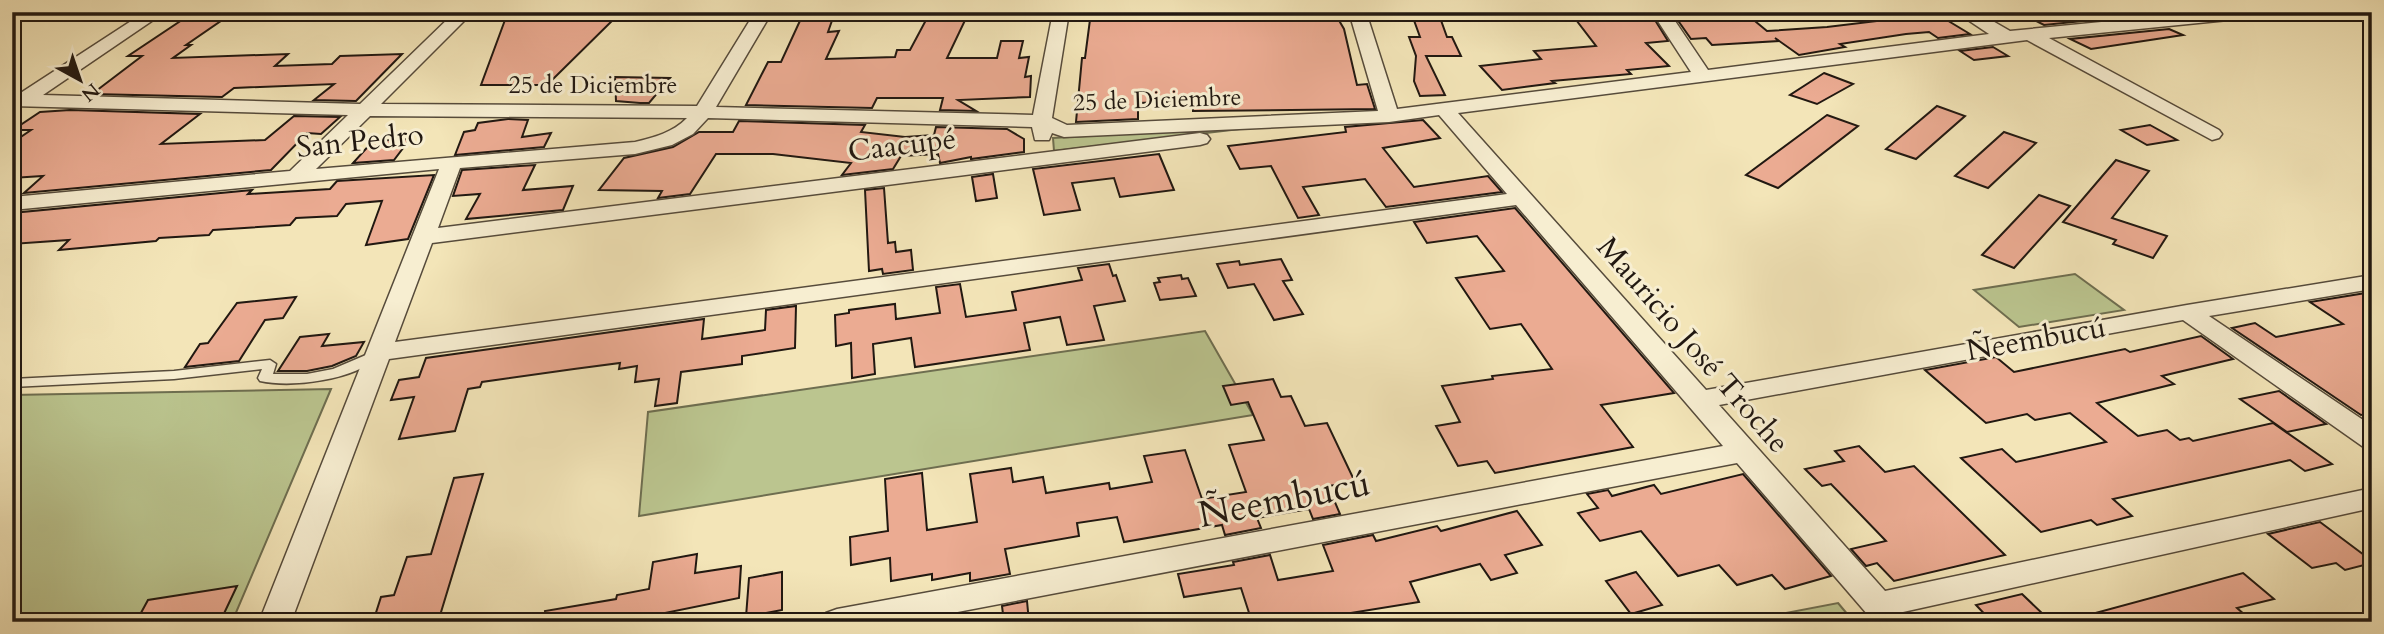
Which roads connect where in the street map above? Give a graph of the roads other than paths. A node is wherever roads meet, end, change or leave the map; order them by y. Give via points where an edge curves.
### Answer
1 (157, 12) edge
2 (465, 12) edge
3 (764, 12) edge
4 (1061, 12) edge
5 (1357, 12) edge
6 (1660, 12) edge
7 (1964, 12) edge
8 (2258, 12) edge
9 (2028, 34) junction
10 (2007, 37) junction
11 (1703, 76) junction
12 (16, 102) edge
13 (365, 110) junction
14 (1445, 110) junction
15 (703, 112) junction
16 (1389, 116) junction
17 (1041, 121) junction
18 (2212, 134) dead end
19 (1042, 157) junction
20 (452, 162) junction
21 (295, 178) junction
22 (1523, 198) junction
23 (12, 204) edge
24 (423, 237) junction
25 (2372, 282) edge
26 (2188, 312) junction
27 (379, 352) junction
28 (12, 383) edge
29 (1700, 400) junction
30 (2372, 439) edge
31 (1745, 452) junction
32 (2372, 498) edge
33 (1886, 613) edge
34 (275, 622) edge
35 (837, 622) edge

1 - 12 street
2 - 13 street
3 - 15 street, San Pedro
4 - 17 street
5 - 16 street
6 - 11 street
7 - 10 street
8 - 9 street, 25 de Diciembre
9 - 10 street, 25 de Diciembre
9 - 18 street
10 - 11 street, 25 de Diciembre
11 - 14 street, 25 de Diciembre
12 - 13 street, 25 de Diciembre
13 - 15 street, 25 de Diciembre
13 - 21 street
14 - 16 street, 25 de Diciembre
14 - 22 street, Mauricio José Troche
15 - 17 street, 25 de Diciembre
15 - 20 street, San Pedro via 686,130 635,148
16 - 17 street, 25 de Diciembre via 1064,131
16 - 19 street, Caacupé
17 - 19 street
19 - 24 street, Caacupé
20 - 21 street, San Pedro
20 - 24 street
21 - 23 street, San Pedro
22 - 27 street
22 - 29 street, Mauricio José Troche
24 - 27 street
25 - 26 street, Ñeembucú
26 - 29 street, Ñeembucú
26 - 30 street
27 - 28 lane via 333,374 293,379 265,378 270,365
27 - 34 street
29 - 31 street, Mauricio José Troche
31 - 33 street, Mauricio José Troche
31 - 35 street, Ñeembucú
32 - 33 street

